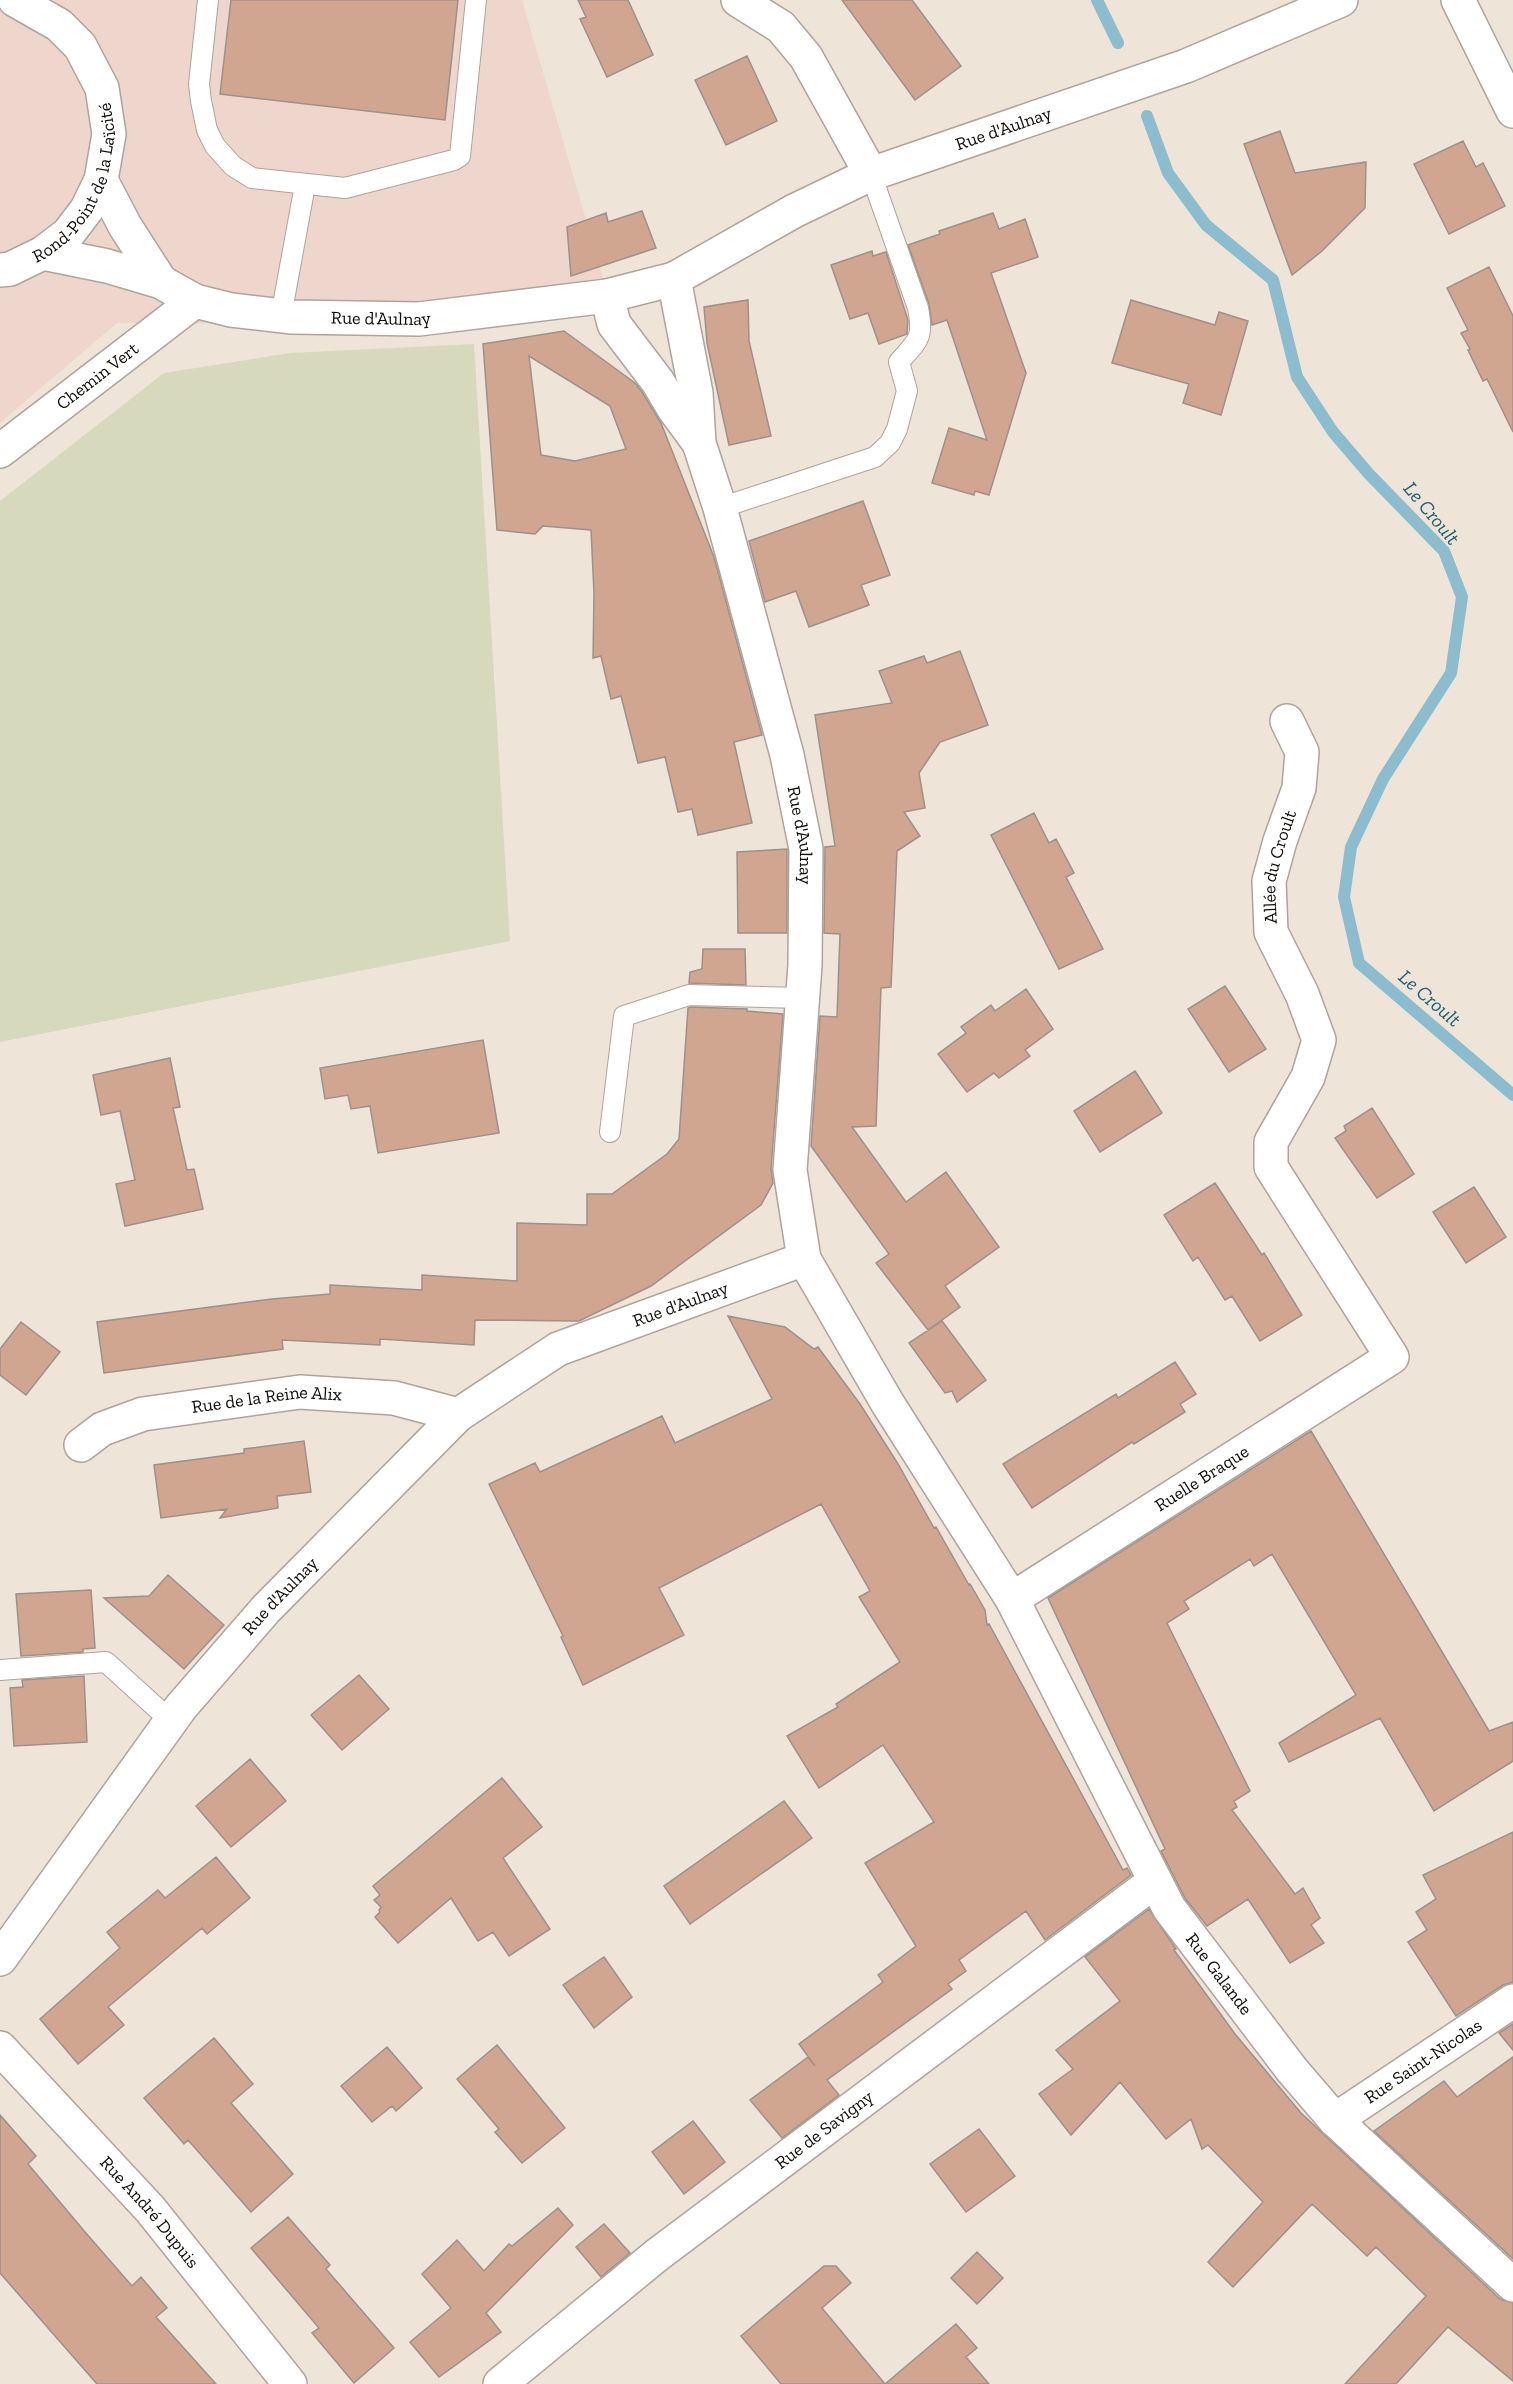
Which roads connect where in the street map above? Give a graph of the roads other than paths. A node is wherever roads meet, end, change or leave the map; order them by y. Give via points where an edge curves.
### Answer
1 (15, 0) edge
2 (208, 0) edge
3 (477, 0) edge
4 (738, 0) edge
5 (1341, 0) edge
6 (1458, 0) edge
7 (62, 13) edge
8 (1513, 111) edge
9 (871, 174) junction
10 (101, 180) junction
11 (304, 186) junction
12 (44, 253) junction
13 (0, 270) edge
14 (674, 279) junction
15 (161, 282) junction
16 (607, 296) junction
17 (195, 301) junction
18 (281, 316) junction
19 (699, 443) junction
20 (0, 451) edge
21 (720, 508) junction
22 (1287, 721) dead end
23 (802, 998) junction
24 (610, 1132) dead end
25 (804, 1258) junction
26 (1392, 1357) joint
27 (458, 1415) junction
28 (81, 1445) dead end
29 (1012, 1599) junction
30 (0, 1670) edge
31 (171, 1720) junction
32 (1155, 1881) junction
33 (0, 1959) edge
34 (1513, 2001) edge
35 (0, 2048) edge
36 (1335, 2120) junction
37 (1513, 2285) edge
38 (290, 2384) edge
39 (500, 2384) edge

1 - 7 street, Rond-Point de la Laïcité
2 - 11 lane via 199,84 207,130 215,146 233,166 252,178
3 - 11 lane via 460,156 359,186
4 - 9 street via 781,27 806,57
5 - 9 street, Rue d'Aulnay via 1186,66
6 - 8 street
7 - 10 street, Rond-Point de la Laïcité via 102,88 109,134
9 - 14 street, Rue d'Aulnay via 794,211
9 - 21 lane via 921,324 920,338 899,362 907,391 897,429 890,443 875,457
10 - 12 street, Rond-Point de la Laïcité via 87,209 68,234
10 - 15 street, Rue d'Aulnay
11 - 18 lane
12 - 13 street, Rond-Point de la Laïcité
12 - 15 street, Rue d'Aulnay
14 - 16 street, Rue d'Aulnay
14 - 19 street, Rue d'Aulnay via 696,393
15 - 17 street, Rue d'Aulnay
16 - 18 street, Rue d'Aulnay via 419,319
16 - 19 street, Rue d'Aulnay via 614,324
17 - 18 street, Rue d'Aulnay
17 - 20 street, Chemin Vert
19 - 21 street, Rue d'Aulnay
21 - 23 street, Rue d'Aulnay via 787,755 806,849
22 - 26 street, Allée du Croult via 1302,752 1299,788 1269,881 1271,932 1302,994 1319,1040 1308,1077 1271,1142 1271,1167
23 - 24 lane via 689,994 624,1016
23 - 25 street, Rue d'Aulnay via 790,1170
25 - 27 street, Rue d'Aulnay via 558,1349
25 - 29 street, Rue Galande via 888,1404
26 - 29 street, Ruelle Braque
27 - 28 street, Rue de la Reine Alix via 394,1398 300,1392 143,1414 102,1429
27 - 31 street, Rue d'Aulnay via 266,1609
29 - 32 street, Rue Galande
30 - 31 lane via 106,1662
31 - 33 street, Rue d'Aulnay
32 - 36 street, Rue Galande via 1176,1917 1292,2070
32 - 39 street, Rue de Savigny via 657,2255
34 - 36 street, Rue Saint-Nicolas
35 - 38 street, Rue André Dupuis via 150,2209
36 - 37 street, Rue Galande

